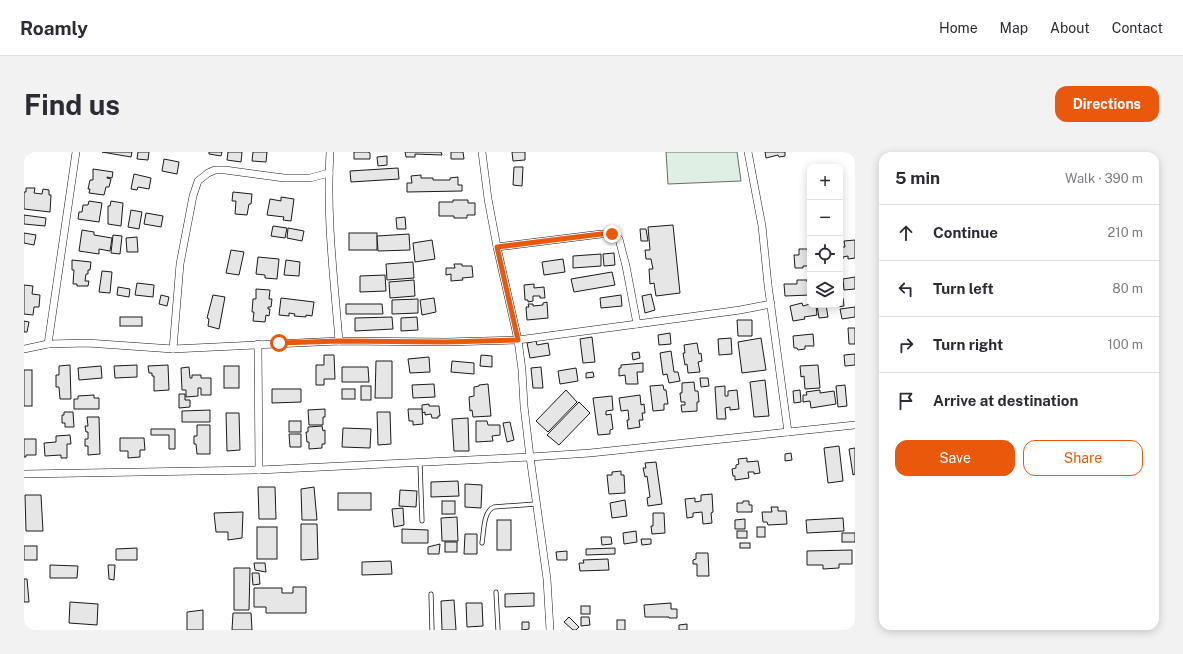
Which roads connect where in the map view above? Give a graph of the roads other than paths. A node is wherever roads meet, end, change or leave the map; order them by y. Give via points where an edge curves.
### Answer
1 (330, 152) edge
2 (482, 152) edge
3 (748, 152) edge
4 (74, 153) edge
5 (329, 173) junction
6 (497, 247) junction
7 (771, 304) junction
8 (637, 324) junction
9 (518, 340) junction
10 (339, 341) junction
11 (48, 344) junction
12 (258, 344) junction
13 (24, 349) edge
14 (173, 349) junction
15 (855, 425) edge
16 (788, 432) junction
17 (530, 457) junction
18 (420, 463) junction
19 (259, 470) junction
20 (24, 474) edge
21 (536, 504) junction
22 (422, 521) dead end
23 (482, 543) dead end
24 (496, 592) dead end
25 (431, 594) dead end
26 (432, 630) edge
27 (498, 630) edge
28 (550, 630) edge

1 - 5 street
2 - 6 street
3 - 7 street via 762,226
4 - 11 street
5 - 10 street via 330,230
5 - 14 street via 310,178 284,178 215,170 198,181 180,264
6 - 8 street via 612,234 619,239
6 - 9 street
7 - 8 street
7 - 16 street
8 - 9 street
9 - 10 street
9 - 17 street
10 - 12 street
11 - 13 street
11 - 14 street via 87,343
12 - 14 street
12 - 19 street
15 - 16 street
16 - 17 street
17 - 18 street
17 - 21 street
18 - 19 street
18 - 22 lane
19 - 20 street
21 - 23 lane via 490,508 486,514
21 - 28 street via 547,579
24 - 27 lane
25 - 26 lane

